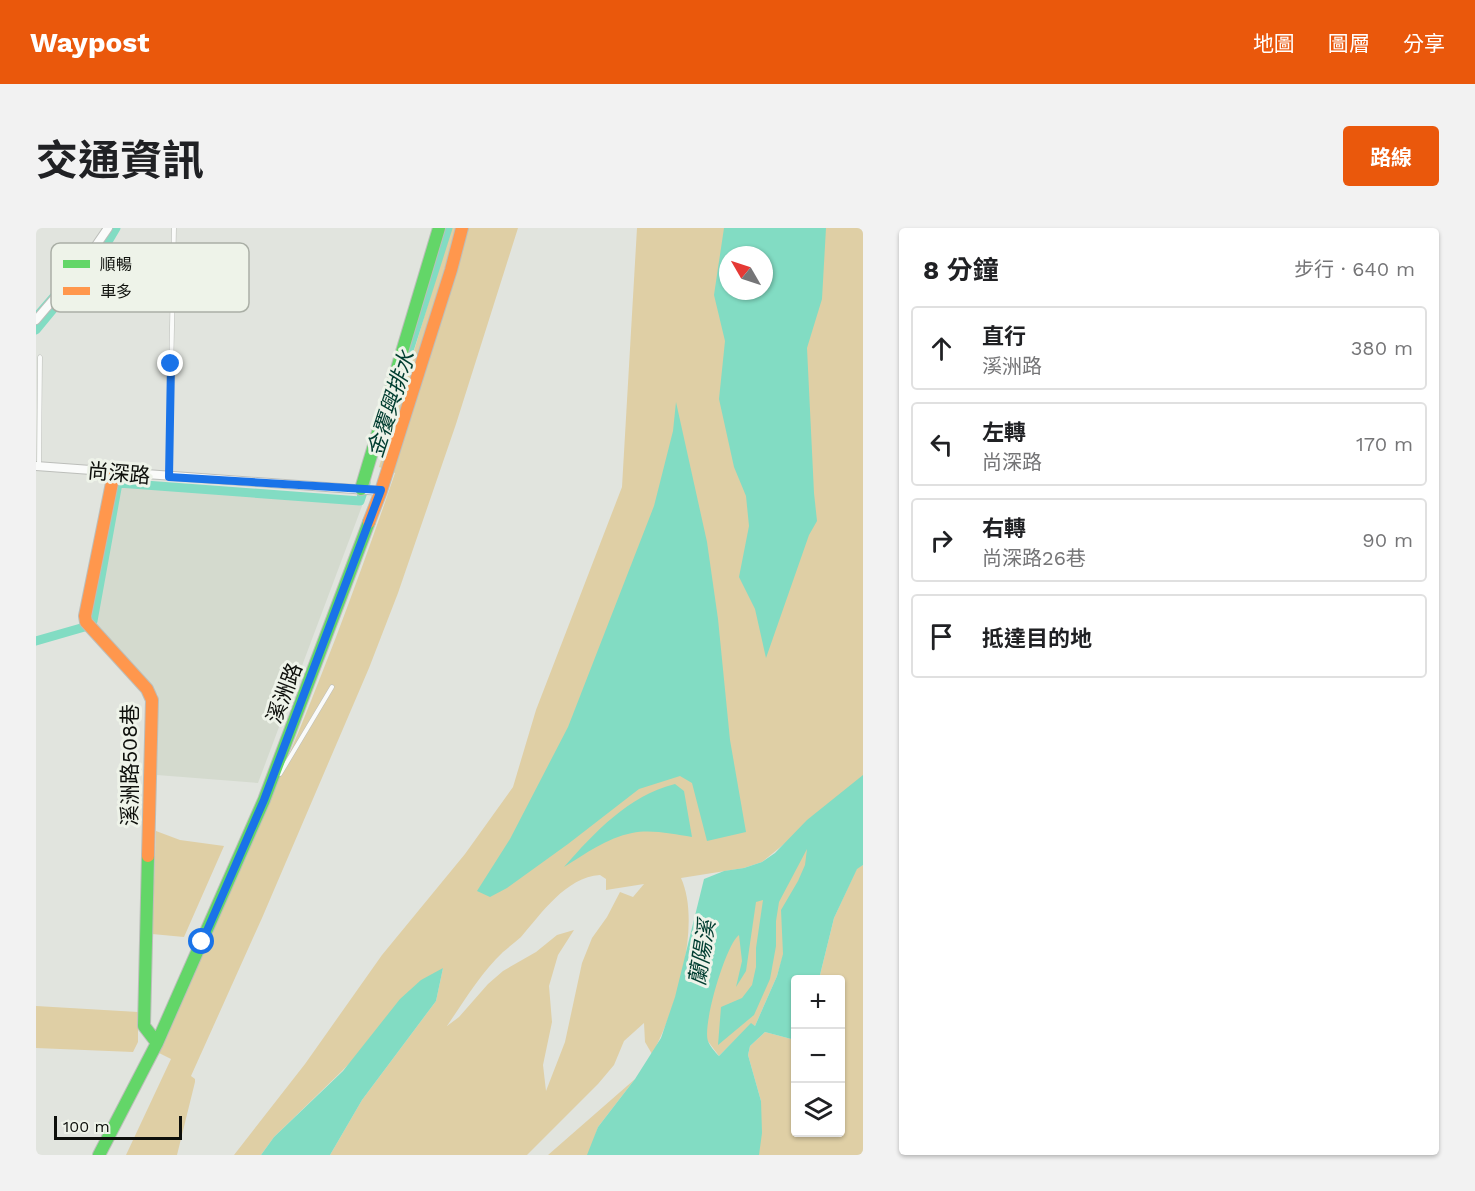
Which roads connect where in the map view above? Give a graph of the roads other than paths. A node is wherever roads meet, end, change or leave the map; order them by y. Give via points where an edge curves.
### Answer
1 (108, 228) edge
2 (174, 228) edge
3 (439, 228) edge
4 (462, 228) edge
5 (98, 243) edge
6 (174, 243) edge
7 (51, 302) edge
8 (172, 312) edge
9 (36, 320) edge
10 (40, 357) dead end
11 (38, 466) edge
12 (114, 473) junction
13 (169, 477) junction
14 (361, 489) junction
15 (381, 490) junction
16 (332, 687) dead end
17 (264, 800) junction
18 (157, 1043) junction
19 (99, 1155) edge

1 - 5 street
2 - 6 lane
3 - 14 street
4 - 15 street, 溪洲路
7 - 9 street
8 - 13 lane
10 - 11 lane
11 - 12 street, 尚深路
12 - 13 street, 尚深路
12 - 18 street, 溪洲路508巷 via 85,616 152,700 144,1026
13 - 14 street, 尚深路
14 - 15 street, 尚深路
15 - 17 street, 溪洲路
16 - 17 lane
17 - 18 street, 溪洲路
18 - 19 street, 溪洲路

